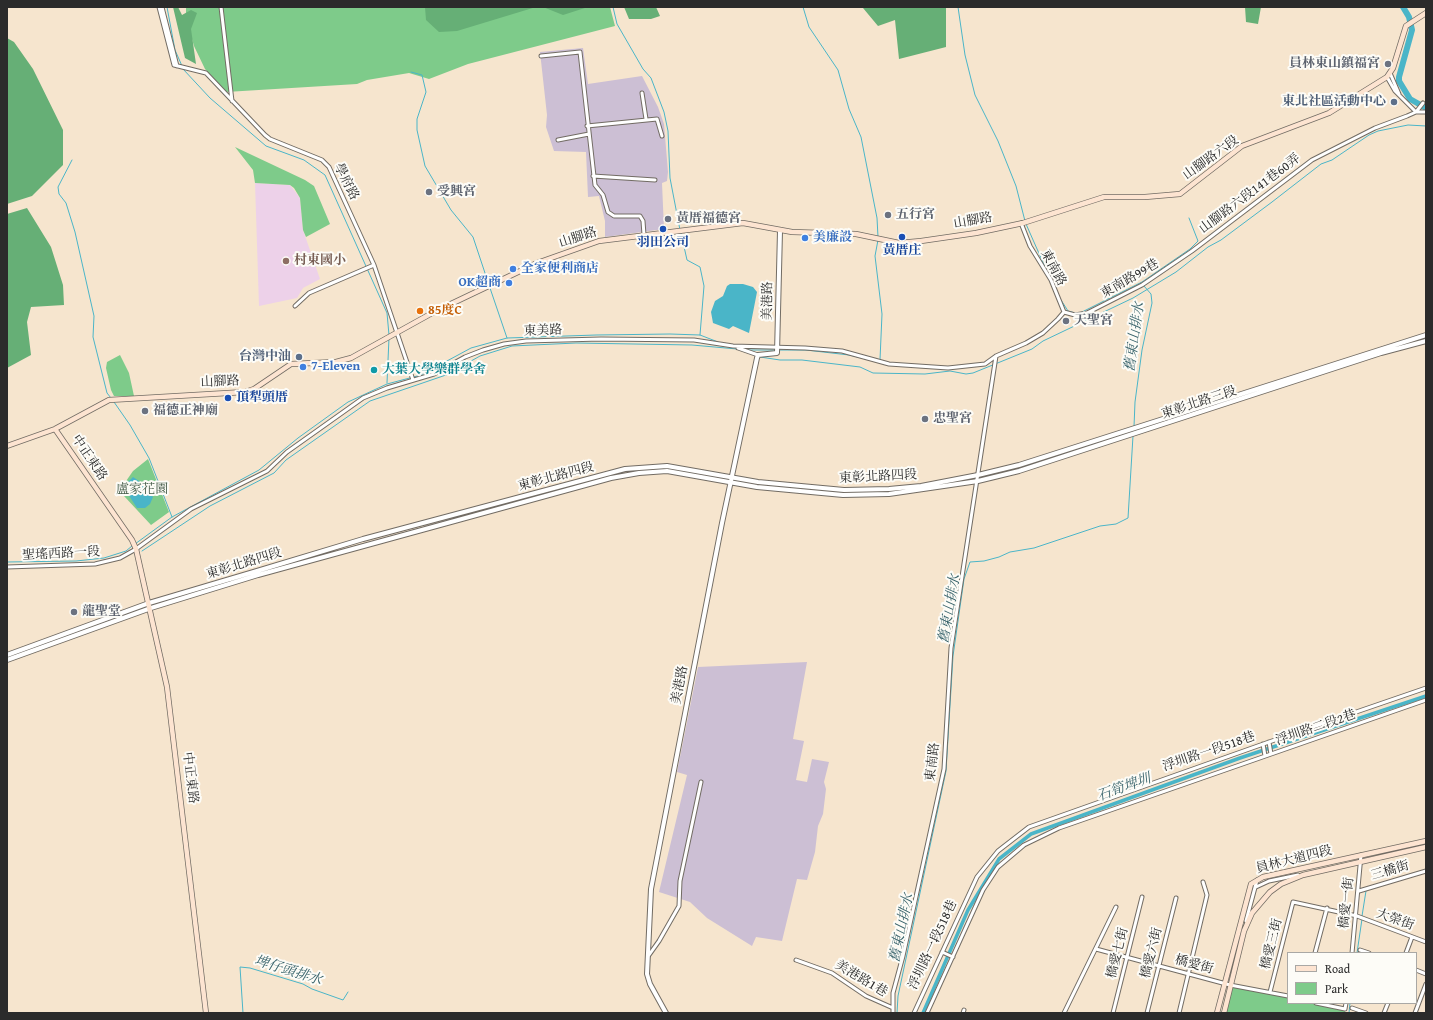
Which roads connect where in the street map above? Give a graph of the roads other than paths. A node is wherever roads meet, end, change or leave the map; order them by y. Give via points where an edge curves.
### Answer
1 (159, 7) edge
2 (162, 7) edge
3 (221, 7) edge
4 (1426, 13) edge
5 (541, 56) dead end
6 (177, 66) junction
7 (1389, 75) junction
8 (642, 93) dead end
9 (232, 101) junction
10 (1423, 103) dead end
11 (1416, 112) junction
12 (1426, 112) edge
13 (646, 119) junction
14 (587, 126) junction
15 (589, 134) junction
16 (662, 136) dead end
17 (558, 140) dead end
18 (593, 176) junction
19 (655, 180) dead end
20 (1022, 223) junction
21 (780, 231) junction
22 (644, 235) junction
23 (1201, 244) joint
24 (374, 265) junction
25 (295, 306) dead end
26 (1064, 312) junction
27 (396, 334) junction
28 (1426, 335) edge
29 (1426, 341) edge
30 (733, 346) junction
31 (777, 348) junction
32 (758, 356) junction
33 (996, 356) junction
34 (413, 380) junction
35 (363, 398) joint
36 (55, 429) junction
37 (7, 446) edge
38 (978, 475) junction
39 (731, 478) junction
40 (978, 481) junction
41 (730, 483) junction
42 (500, 502) junction
43 (501, 507) junction
44 (136, 549) junction
45 (7, 567) edge
46 (150, 606) junction
47 (7, 655) edge
48 (7, 660) edge
49 (1426, 688) edge
50 (1426, 700) edge
51 (1269, 742) junction
52 (1263, 744) junction
53 (1271, 754) junction
54 (1265, 756) junction
55 (701, 782) dead end
56 (1426, 841) edge
57 (1426, 847) edge
58 (1361, 855) junction
59 (1361, 861) junction
60 (1426, 871) edge
61 (1303, 875) junction
62 (1258, 879) junction
63 (1203, 882) dead end
64 (1256, 886) junction
65 (1359, 891) junction
66 (1142, 897) dead end
67 (1176, 898) dead end
68 (1293, 902) joint
69 (1116, 907) dead end
70 (1327, 908) junction
71 (1358, 917) junction
72 (1244, 931) junction
73 (1412, 937) junction
74 (1426, 942) edge
75 (1096, 949) junction
76 (1360, 950) dead end
77 (942, 952) junction
78 (1315, 952) edge
79 (1352, 952) edge
80 (1366, 952) edge
81 (1406, 952) edge
82 (903, 956) joint
83 (647, 957) junction
84 (953, 957) junction
85 (1128, 957) junction
86 (796, 960) dead end
87 (1159, 966) junction
88 (1189, 974) junction
89 (1224, 983) junction
90 (1426, 984) edge
91 (1230, 985) junction
92 (1270, 992) junction
93 (1287, 996) edge
94 (1321, 1004) edge
95 (1346, 1004) edge
96 (893, 1008) junction
97 (1352, 1008) dead end
98 (206, 1013) edge
99 (666, 1013) edge
100 (893, 1013) edge
101 (914, 1013) edge
102 (927, 1013) edge
103 (1064, 1013) edge
104 (1114, 1013) edge
105 (1147, 1013) edge
106 (1179, 1013) edge
107 (1217, 1013) edge
108 (1224, 1013) edge
109 (1366, 1013) edge
110 (1415, 1013) edge

1 - 6 street via 171,59
2 - 6 street
3 - 9 street
4 - 7 main road via 1406,26
5 - 14 street via 580,52
6 - 9 street, 學府路 via 206,73
7 - 11 street via 1394,91
7 - 20 main road, 山腳路六段 via 1329,113 1242,146 1180,194 1104,197
8 - 13 street
9 - 24 street, 學府路 via 270,139 322,160 328,167
10 - 11 street
11 - 12 street
11 - 23 street, 山腳路六段141巷60弄 via 1375,128 1312,160
13 - 14 street
13 - 16 street via 659,120
14 - 15 street
15 - 17 street
15 - 18 street
18 - 19 street
18 - 22 street via 608,212 617,217 640,216 644,221
20 - 21 main road, 山腳路 via 976,233 899,243 856,234
20 - 26 street, 東南路 via 1030,246 1051,280
21 - 22 main road, 山腳路 via 743,223
21 - 31 street, 美港路
22 - 27 main road, 山腳路 via 599,241 537,263 434,312
23 - 26 street, 東南路99巷 via 1158,276 1087,313 1075,315
24 - 25 street via 309,294
24 - 27 street, 學府路
26 - 33 street via 1043,333
27 - 34 street, 學府路
27 - 36 main road, 山腳路 via 358,356 342,361 291,364 254,389 245,392 111,400
28 - 38 street, 東彰北路三段 via 1125,432
29 - 40 street, 東彰北路三段 via 1381,353 1019,471
30 - 31 street
30 - 32 street
30 - 34 street, 東美路 via 694,340 601,339 521,342 484,350 434,374
31 - 32 street via 777,353
31 - 33 street via 842,351 888,364 948,368 984,364
32 - 39 street, 美港路
33 - 38 street, 東南路
34 - 35 street, 東美路
35 - 44 street, 聖瑤西路一段 via 287,452 267,471 191,509
36 - 37 main road, 山腳路
36 - 44 main road, 中正東路
38 - 39 street, 東彰北路四段 via 921,486 844,490
38 - 40 street, 東南路
39 - 41 street, 美港路
39 - 42 street, 東彰北路四段 via 667,466 625,469
40 - 41 street, 東彰北路四段 via 920,491 857,495 826,495
40 - 82 street, 東南路 via 951,648 944,769
41 - 43 street, 東彰北路四段 via 667,472 639,473
41 - 83 street, 美港路 via 651,889
42 - 43 street
42 - 46 street, 東彰北路四段 via 363,539
43 - 46 street, 東彰北路四段
44 - 45 street, 聖瑤西路一段 via 120,558 95,564
44 - 46 main road, 中正東路
46 - 47 street
46 - 48 street
46 - 98 main road, 中正東路 via 167,687
49 - 51 street, 浮圳路一段518巷
50 - 53 street, 浮圳路二段2巷
51 - 52 street, 浮圳路一段518巷
51 - 53 street
52 - 54 street
52 - 77 street, 浮圳路一段518巷 via 1060,815 1021,832 998,851 977,877
53 - 54 street, 浮圳路二段2巷
54 - 84 street, 浮圳路二段2巷 via 1059,828 1024,845 998,868 983,890
55 - 83 street via 680,881 679,906
56 - 58 main road, 員林大道四段
57 - 59 main road, 員林大道四段
58 - 59 street, 橋愛一街
58 - 62 main road, 員林大道四段
59 - 61 main road, 員林大道四段
59 - 65 street, 橋愛一街
60 - 65 street, 三橋街
61 - 64 street
61 - 72 main road, 員林大道四段 via 1281,884 1270,892 1252,913
62 - 64 street
62 - 89 main road, 員林大道四段 via 1251,884
63 - 88 street via 1207,895
64 - 72 street
65 - 71 street, 橋愛一街
66 - 85 street, 橋愛七街
67 - 87 street, 橋愛六街
68 - 70 street, 大榮街
68 - 92 street, 橋愛三街
69 - 75 street
70 - 71 street, 大榮街
70 - 78 street
71 - 73 street, 大榮街
71 - 79 street, 橋愛一街
72 - 91 main road, 員林大道四段
73 - 74 street, 大榮街
73 - 81 street
75 - 85 street, 橋愛街
75 - 103 street
76 - 80 street
77 - 84 street
77 - 101 street, 浮圳路一段518巷
82 - 96 street, 美港路1巷 via 893,993
83 - 99 street, 美港路 via 650,984
84 - 102 street, 浮圳路二段2巷
85 - 87 street, 橋愛街
85 - 104 street, 橋愛七街
86 - 96 street, 美港路1巷 via 832,973 866,996
87 - 88 street, 橋愛街
87 - 105 street, 橋愛六街
88 - 89 street, 橋愛街
88 - 106 street
89 - 91 street, 橋愛街
89 - 107 main road, 員林大道四段
90 - 110 street
91 - 92 street, 橋愛街
91 - 108 main road, 員林大道四段
92 - 93 street, 橋愛街
94 - 95 street via 1345,1009
96 - 100 street, 美港路1巷
97 - 109 street

